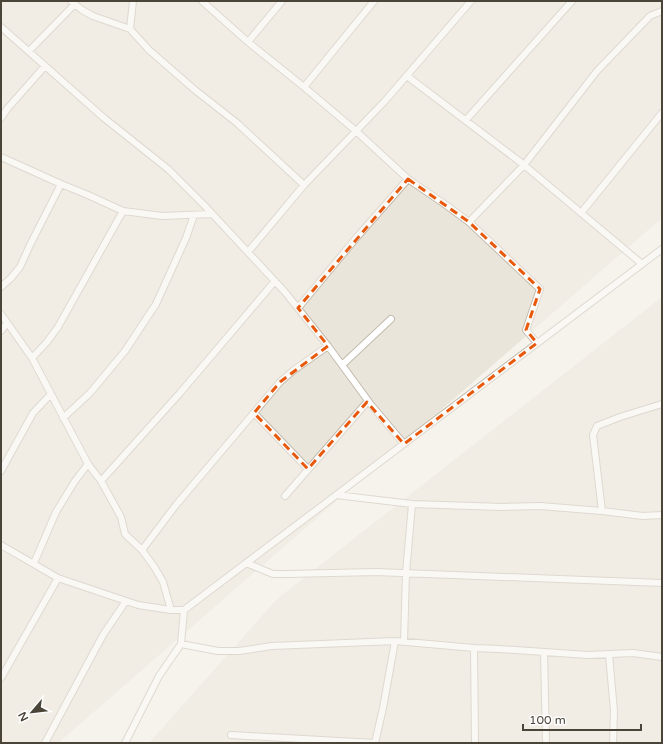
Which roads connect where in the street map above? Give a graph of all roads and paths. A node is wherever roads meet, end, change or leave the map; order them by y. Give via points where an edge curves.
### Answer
1 (133, 1) edge
2 (202, 1) edge
3 (282, 1) edge
4 (374, 1) edge
5 (471, 1) edge
6 (572, 1) edge
7 (72, 3) edge
8 (662, 11) edge
9 (1, 28) edge
10 (130, 29) junction
11 (248, 42) junction
12 (29, 51) junction
13 (45, 66) junction
14 (407, 76) junction
15 (304, 86) junction
16 (662, 113) edge
17 (1, 118) edge
18 (466, 120) junction
19 (356, 131) junction
20 (1, 157) edge
21 (524, 165) junction
22 (408, 179) junction
23 (60, 184) junction
24 (304, 185) junction
25 (123, 211) junction
26 (581, 213) junction
27 (212, 214) junction
28 (194, 215) junction
29 (469, 222) junction
30 (662, 249) edge
31 (248, 252) junction
32 (642, 264) junction
33 (275, 281) junction
34 (1, 287) edge
35 (298, 308) junction
36 (1, 314) edge
37 (391, 319) dead end
38 (7, 323) junction
39 (1, 331) edge
40 (537, 343) junction
41 (328, 346) junction
42 (32, 358) junction
43 (342, 365) junction
44 (51, 394) junction
45 (368, 401) junction
46 (662, 404) edge
47 (254, 413) junction
48 (63, 418) junction
49 (404, 444) junction
50 (88, 464) junction
51 (308, 469) junction
52 (1, 471) edge
53 (101, 481) junction
54 (336, 495) junction
55 (285, 496) dead end
56 (412, 504) junction
57 (602, 510) junction
58 (662, 515) edge
59 (1, 545) edge
60 (142, 550) junction
61 (34, 563) junction
62 (246, 563) junction
63 (406, 573) junction
64 (58, 578) junction
65 (662, 583) edge
66 (126, 601) junction
67 (171, 610) junction
68 (184, 610) junction
69 (395, 641) junction
70 (404, 642) junction
71 (182, 644) junction
72 (474, 648) junction
73 (544, 652) junction
74 (609, 655) junction
75 (662, 657) edge
76 (1, 678) edge
77 (231, 735) dead end
78 (45, 743) edge
79 (125, 743) edge
80 (375, 743) edge
81 (475, 743) edge
82 (546, 743) edge
83 (613, 743) edge

1 - 10 street
2 - 11 street
3 - 11 street
4 - 15 street
5 - 14 street
6 - 18 street
7 - 10 street via 93,16
7 - 12 street
8 - 21 street via 650,16 597,71
9 - 12 street
10 - 24 street via 149,50 237,123
11 - 15 street
12 - 13 street
13 - 17 street
13 - 27 street via 168,169
14 - 18 street
14 - 19 street
15 - 19 street
16 - 26 street
18 - 21 street
19 - 22 street
19 - 24 street
20 - 23 street
21 - 26 street
21 - 29 street
22 - 29 street
22 - 35 street
23 - 25 street
23 - 34 street via 20,267
24 - 31 street
25 - 28 street via 162,216
25 - 42 street via 58,327
26 - 32 street
27 - 28 street
27 - 31 street
28 - 48 street via 156,304 125,351 90,394
29 - 40 street via 540,289 526,330
30 - 32 street
31 - 33 street
32 - 40 street
33 - 35 street
33 - 53 street via 180,394
35 - 41 street
36 - 38 street
37 - 43 street
38 - 39 street
38 - 42 street
40 - 49 street
41 - 43 street
41 - 47 street via 280,382
42 - 44 street
43 - 45 street
44 - 48 street
44 - 52 street via 32,413
45 - 49 street
45 - 51 street
46 - 57 street via 596,426 594,435
47 - 51 street
47 - 60 street via 176,505
48 - 50 street
49 - 54 street
50 - 53 street
50 - 61 street via 56,512
51 - 55 street
53 - 60 street via 121,517 126,534
54 - 56 street
54 - 62 street
56 - 57 street via 540,506
56 - 63 street
57 - 58 street via 643,516
59 - 61 street
60 - 67 street via 163,582
61 - 64 street
62 - 63 street via 273,574
62 - 68 street
63 - 65 street
63 - 70 street
64 - 66 street
64 - 76 street
66 - 67 street
66 - 78 street via 103,635
67 - 68 street
68 - 71 street
69 - 70 street
69 - 71 street via 272,646 239,651 218,651
69 - 80 street
70 - 72 street
71 - 79 street via 159,676
72 - 73 street
72 - 81 street
73 - 74 street
73 - 82 street
74 - 75 street via 623,652
74 - 83 street via 614,711
77 - 80 street

